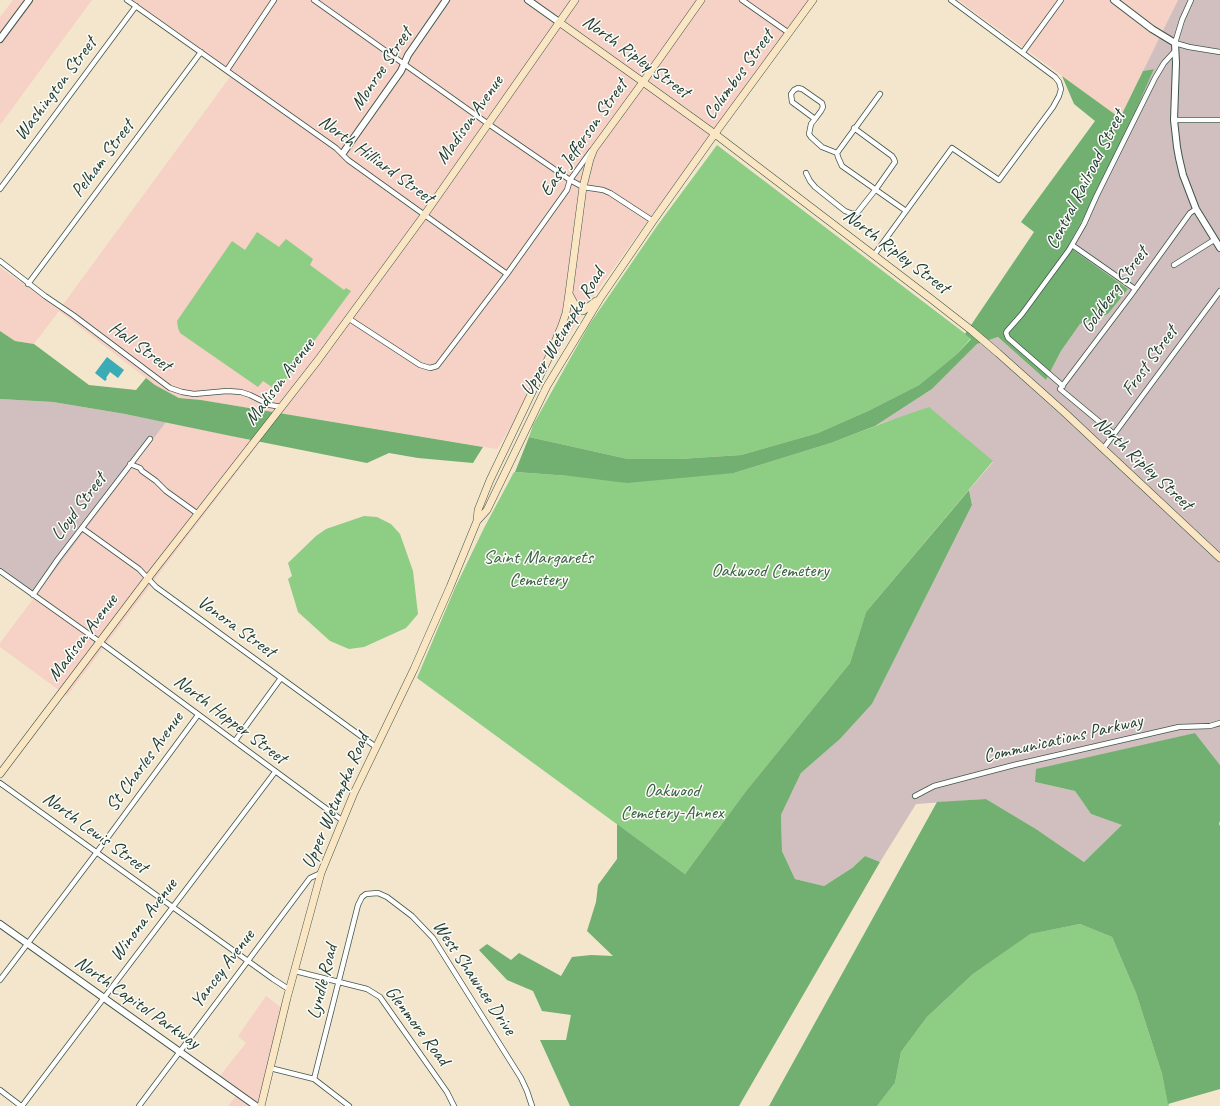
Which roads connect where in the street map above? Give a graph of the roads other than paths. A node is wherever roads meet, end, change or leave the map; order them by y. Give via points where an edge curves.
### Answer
1 (29, 0) edge
2 (127, 0) edge
3 (274, 0) edge
4 (314, 0) edge
5 (446, 0) edge
6 (528, 0) edge
7 (575, 0) edge
8 (701, 0) edge
9 (742, 0) edge
10 (814, 0) edge
11 (951, 0) edge
12 (1061, 0) edge
13 (1114, 0) edge
14 (1191, 0) edge
15 (136, 6) junction
16 (559, 22) junction
17 (789, 34) junction
18 (0, 39) edge
19 (1175, 44) junction
20 (1175, 51) junction
21 (201, 52) junction
22 (1022, 52) junction
23 (1220, 52) edge
24 (404, 64) junction
25 (227, 70) junction
26 (644, 82) junction
27 (880, 94) dead end
28 (815, 119) junction
29 (1174, 120) junction
30 (1220, 120) edge
31 (487, 123) junction
32 (854, 128) junction
33 (605, 134) junction
34 (715, 134) junction
35 (343, 153) junction
36 (837, 153) junction
37 (690, 168) joint
38 (806, 173) dead end
39 (570, 180) junction
40 (583, 187) junction
41 (0, 189) edge
42 (876, 189) junction
43 (1196, 209) junction
44 (906, 211) junction
45 (425, 214) junction
46 (652, 221) junction
47 (1214, 240) junction
48 (1072, 245) junction
49 (1220, 248) edge
50 (874, 255) junction
51 (0, 262) edge
52 (1174, 266) dead end
53 (507, 274) junction
54 (28, 284) junction
55 (1135, 289) junction
56 (1220, 291) edge
57 (569, 293) junction
58 (601, 297) junction
59 (348, 318) junction
60 (1061, 388) junction
61 (526, 406) junction
62 (282, 407) junction
63 (535, 410) junction
64 (1114, 434) junction
65 (150, 439) dead end
66 (1103, 449) junction
67 (130, 464) junction
68 (198, 514) junction
69 (477, 521) junction
70 (82, 528) junction
71 (1220, 558) edge
72 (0, 571) edge
73 (148, 578) junction
74 (33, 595) junction
75 (100, 642) junction
76 (281, 678) junction
77 (198, 714) junction
78 (1220, 723) edge
79 (235, 741) junction
80 (376, 747) junction
81 (275, 772) junction
82 (0, 774) edge
83 (0, 783) edge
84 (915, 796) dead end
85 (343, 821) junction
86 (97, 852) junction
87 (321, 873) junction
88 (366, 894) joint
89 (173, 907) junction
90 (0, 924) edge
91 (28, 944) junction
92 (248, 961) junction
93 (295, 971) junction
94 (0, 980) edge
95 (339, 982) junction
96 (290, 990) junction
97 (104, 998) junction
98 (179, 1052) junction
99 (270, 1068) junction
100 (314, 1079) junction
101 (0, 1090) edge
102 (22, 1106) edge
103 (139, 1106) edge
104 (256, 1106) edge
105 (261, 1106) edge
106 (349, 1106) edge
107 (454, 1106) edge
108 (532, 1106) edge

1 - 18 street
2 - 15 street, North Hilliard Street
3 - 25 street
4 - 24 street
5 - 24 street, Monroe Street
6 - 16 street, North Ripley Street
7 - 16 main road, Madison Avenue
8 - 26 main road, East Jefferson Street
9 - 17 street
10 - 17 main road, Columbus Street
11 - 22 street
12 - 22 street
13 - 19 street
14 - 19 street
15 - 21 street, North Hilliard Street
15 - 41 street, Washington Street
16 - 26 main road, North Ripley Street
16 - 31 main road, Madison Avenue
17 - 34 main road, Columbus Street
19 - 20 street
19 - 23 street
20 - 29 street
20 - 48 street, Central Railroad Street via 1155,78
21 - 25 street, North Hilliard Street
21 - 54 street, Pelham Street
22 - 44 street via 1059,82 1059,96 1048,113 999,180 952,148
24 - 31 street
24 - 35 street, Monroe Street
25 - 35 street, North Hilliard Street
26 - 33 main road, East Jefferson Street
26 - 34 main road, North Ripley Street
27 - 32 street
28 - 28 street via 823,107 822,103 802,89 794,90 791,94 792,102
28 - 36 street via 809,134 822,147
29 - 30 street
29 - 43 street via 1183,175
31 - 39 street
31 - 45 main road, Madison Avenue
32 - 36 street
32 - 42 street via 894,159 895,162
33 - 39 street, East Jefferson Street
33 - 40 main road, Upper Wetumpka Road via 594,149
34 - 37 main road, Columbus Street
34 - 50 main road, North Ripley Street
35 - 45 street, North Hilliard Street via 348,160
36 - 42 street via 842,166
37 - 46 main road, Upper Wetumpka Road
38 - 42 street via 815,188 849,213 857,213
39 - 40 street
39 - 53 street, East Jefferson Street via 567,190
40 - 46 street via 610,193
40 - 57 main road, Upper Wetumpka Road
42 - 44 street
43 - 47 street
43 - 55 street, Goldberg Street via 1190,213
44 - 50 street
45 - 53 street, North Hilliard Street
45 - 59 main road, Madison Avenue
46 - 58 main road, Upper Wetumpka Road
47 - 49 street
47 - 52 street
48 - 55 street
48 - 60 street, Central Railroad Street via 1062,262 1006,334
50 - 66 main road, North Ripley Street via 972,330
51 - 54 street, Hall Street
53 - 59 street, East Jefferson Street via 441,362 434,367 420,365
54 - 62 street, Hall Street via 170,388 194,394 241,392 270,405
55 - 60 street, Goldberg Street
56 - 64 street, Frost Street
57 - 58 main road via 576,307 583,311
57 - 61 main road, Upper Wetumpka Road via 566,313 555,343
58 - 63 main road, Upper Wetumpka Road
59 - 62 main road, Madison Avenue
60 - 64 street
61 - 63 main road
61 - 69 main road, Upper Wetumpka Road via 490,480 478,510
62 - 68 main road, Madison Avenue
63 - 69 main road, Upper Wetumpka Road via 487,510
64 - 66 street, Frost Street
65 - 67 street, Lloyd Street
66 - 71 main road, North Ripley Street
67 - 68 street via 140,468
67 - 70 street, Lloyd Street
68 - 73 main road, Madison Avenue
69 - 80 main road, Upper Wetumpka Road via 414,669
70 - 73 street, Vonora Street
70 - 74 street, Lloyd Street
72 - 74 street, North Hopper Street
73 - 75 main road, Madison Avenue
73 - 76 street, Vonora Street via 156,587
74 - 75 street, North Hopper Street
75 - 77 street, North Hopper Street
75 - 82 main road, Madison Avenue
76 - 79 street
76 - 80 street, Vonora Street
77 - 79 street, North Hopper Street
77 - 86 street, St Charles Avenue
78 - 84 street, Communications Parkway via 1179,728 1014,765 934,786
79 - 81 street, North Hopper Street
80 - 85 main road, Upper Wetumpka Road
81 - 85 street, North Hopper Street
81 - 89 street, Winona Avenue
83 - 86 street, North Lewis Street
85 - 87 main road, Upper Wetumpka Road
86 - 89 street, North Lewis Street
86 - 91 street, St Charles Avenue
87 - 92 street, Yancey Avenue via 310,878
87 - 93 main road, Upper Wetumpka Road
88 - 95 street, Lyndle Road via 356,909
88 - 108 street, West Shawnee Drive via 378,893 387,897 412,916 433,938 521,1078
89 - 92 street, North Lewis Street
89 - 97 street, Winona Avenue
90 - 91 street, North Capitol Parkway
91 - 94 street, St Charles Avenue
91 - 97 street, North Capitol Parkway
92 - 96 street, North Lewis Street
92 - 98 street, Yancey Avenue
93 - 95 street, Glenmore Road
93 - 96 main road, Upper Wetumpka Road
95 - 100 street, Lyndle Road
95 - 107 street, Glenmore Road via 367,989 380,997 447,1092
96 - 99 main road, Upper Wetumpka Road
97 - 98 street, North Capitol Parkway
97 - 102 street, Winona Avenue
98 - 103 street, Yancey Avenue
98 - 104 street, North Capitol Parkway
99 - 100 street
99 - 105 main road, Upper Wetumpka Road
100 - 106 street
101 - 102 street

